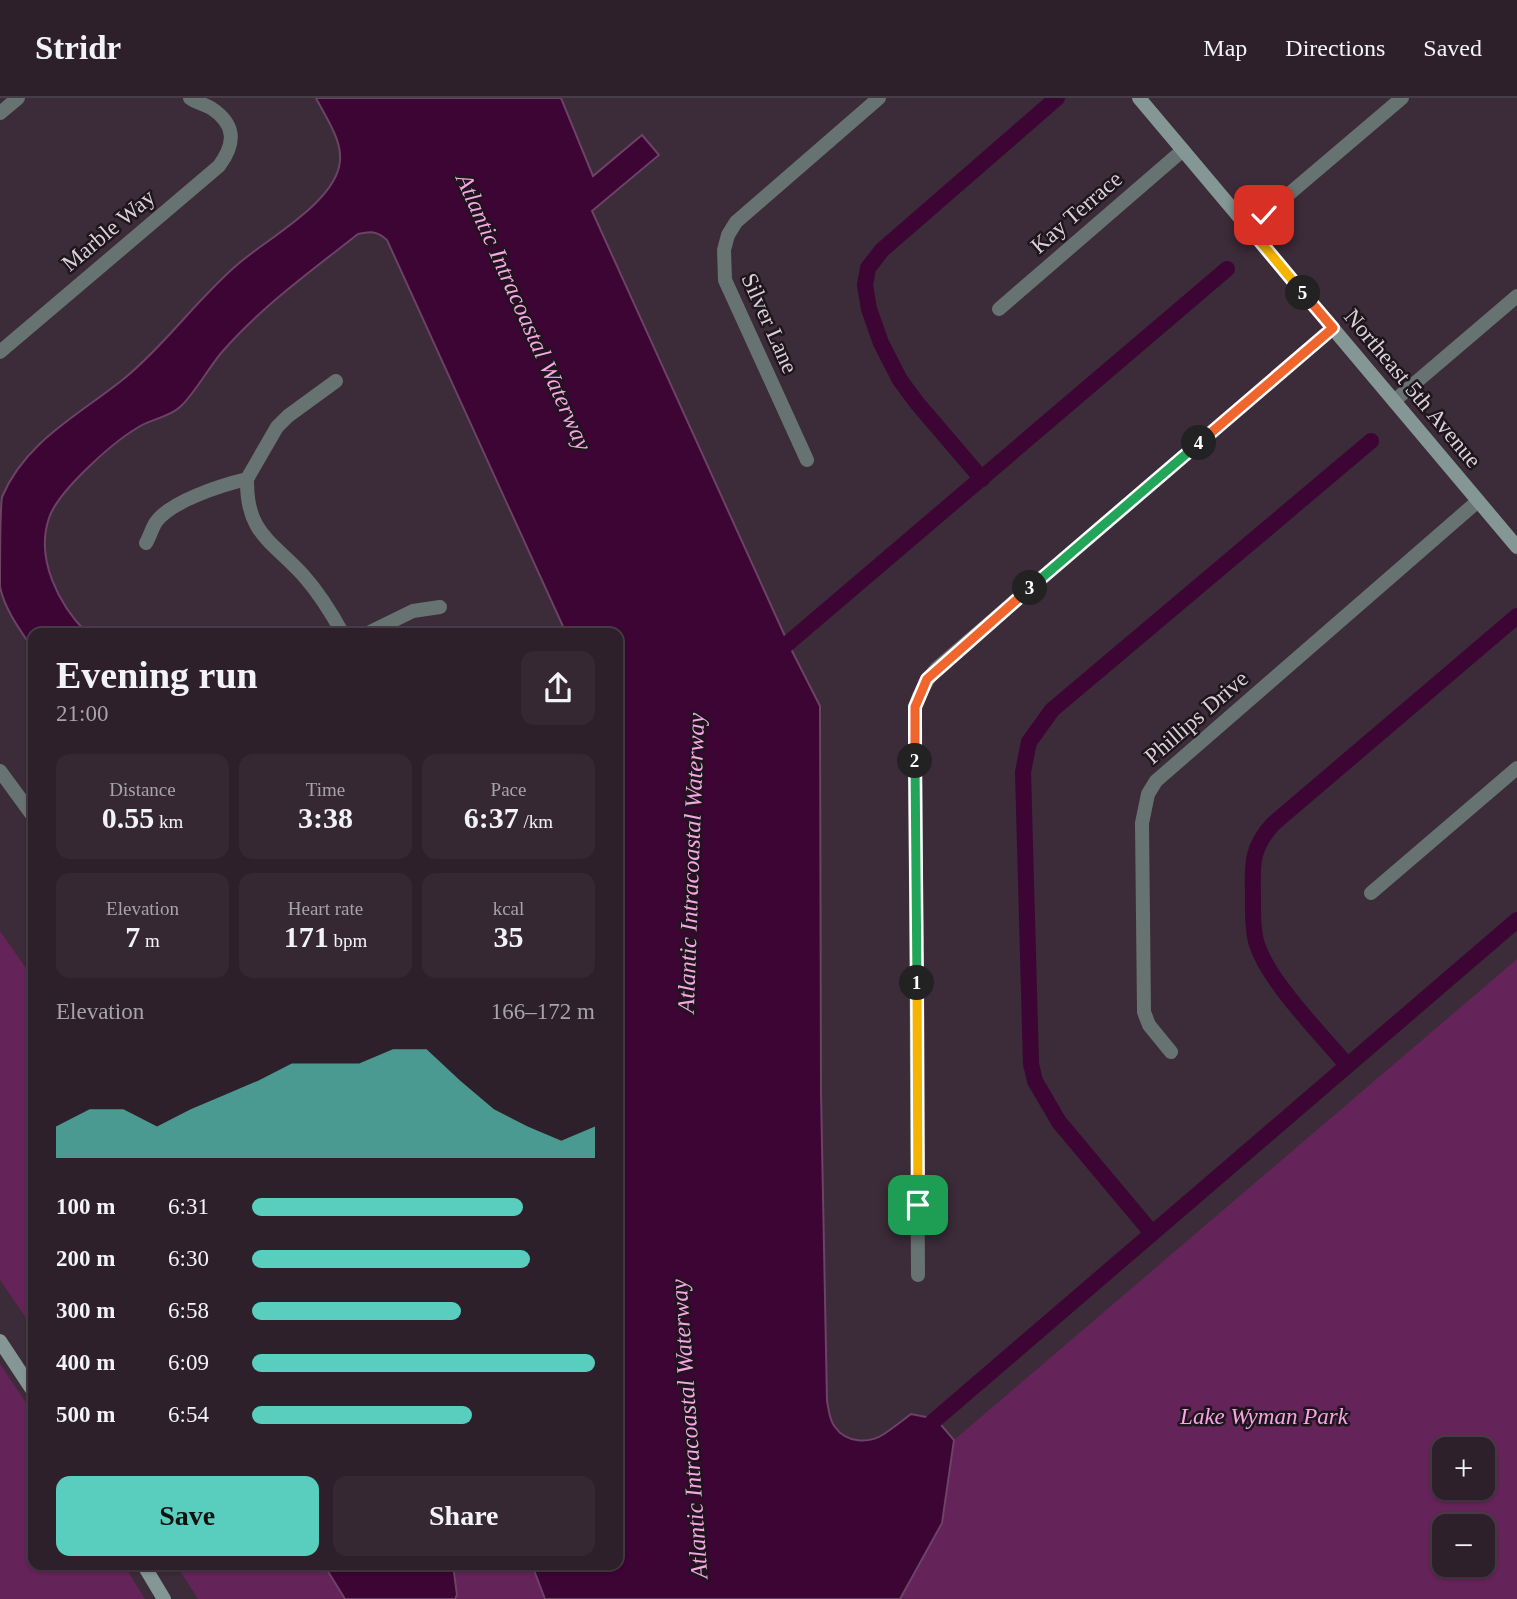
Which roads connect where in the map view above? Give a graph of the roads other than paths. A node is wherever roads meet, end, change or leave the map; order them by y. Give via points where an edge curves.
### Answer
1 (18, 98) edge
2 (190, 98) edge
3 (879, 98) edge
4 (1139, 98) edge
5 (1402, 98) edge
6 (0, 113) edge
7 (1183, 150) junction
8 (1249, 228) junction
9 (1517, 296) edge
10 (999, 309) dead end
11 (1333, 328) junction
12 (0, 352) edge
13 (336, 381) dead end
14 (1394, 401) junction
15 (807, 460) dead end
16 (247, 479) junction
17 (1478, 501) junction
18 (146, 543) dead end
19 (1517, 547) edge
20 (440, 607) dead end
21 (339, 628) edge
22 (378, 628) edge
23 (1517, 768) edge
24 (0, 771) edge
25 (28, 809) edge
26 (1371, 893) dead end
27 (1171, 1052) dead end
28 (918, 1275) dead end
29 (0, 1341) edge
30 (28, 1380) edge
31 (147, 1570) edge
32 (164, 1599) edge

1 - 6 street
2 - 12 street, Marble Way via 222,117 232,134 230,150 219,166
3 - 15 street, Silver Lane via 746,211 728,235 724,250 725,280
4 - 7 street, Northeast 5th Avenue
5 - 8 street
7 - 8 street, Northeast 5th Avenue
7 - 10 street, Kay Terrace
8 - 11 street, Northeast 5th Avenue
9 - 14 street
11 - 14 street, Northeast 5th Avenue
11 - 28 street via 937,668 919,693 915,707
13 - 16 street via 278,427
14 - 17 street, Northeast 5th Avenue
16 - 18 street via 178,506 157,521
16 - 21 street via 256,527 302,573
17 - 19 street, Northeast 5th Avenue
17 - 27 street, Phillips Drive via 1156,781 1148,794 1142,823 1144,1012
20 - 22 street via 413,611
23 - 26 street
24 - 25 street
29 - 30 street
31 - 32 street

